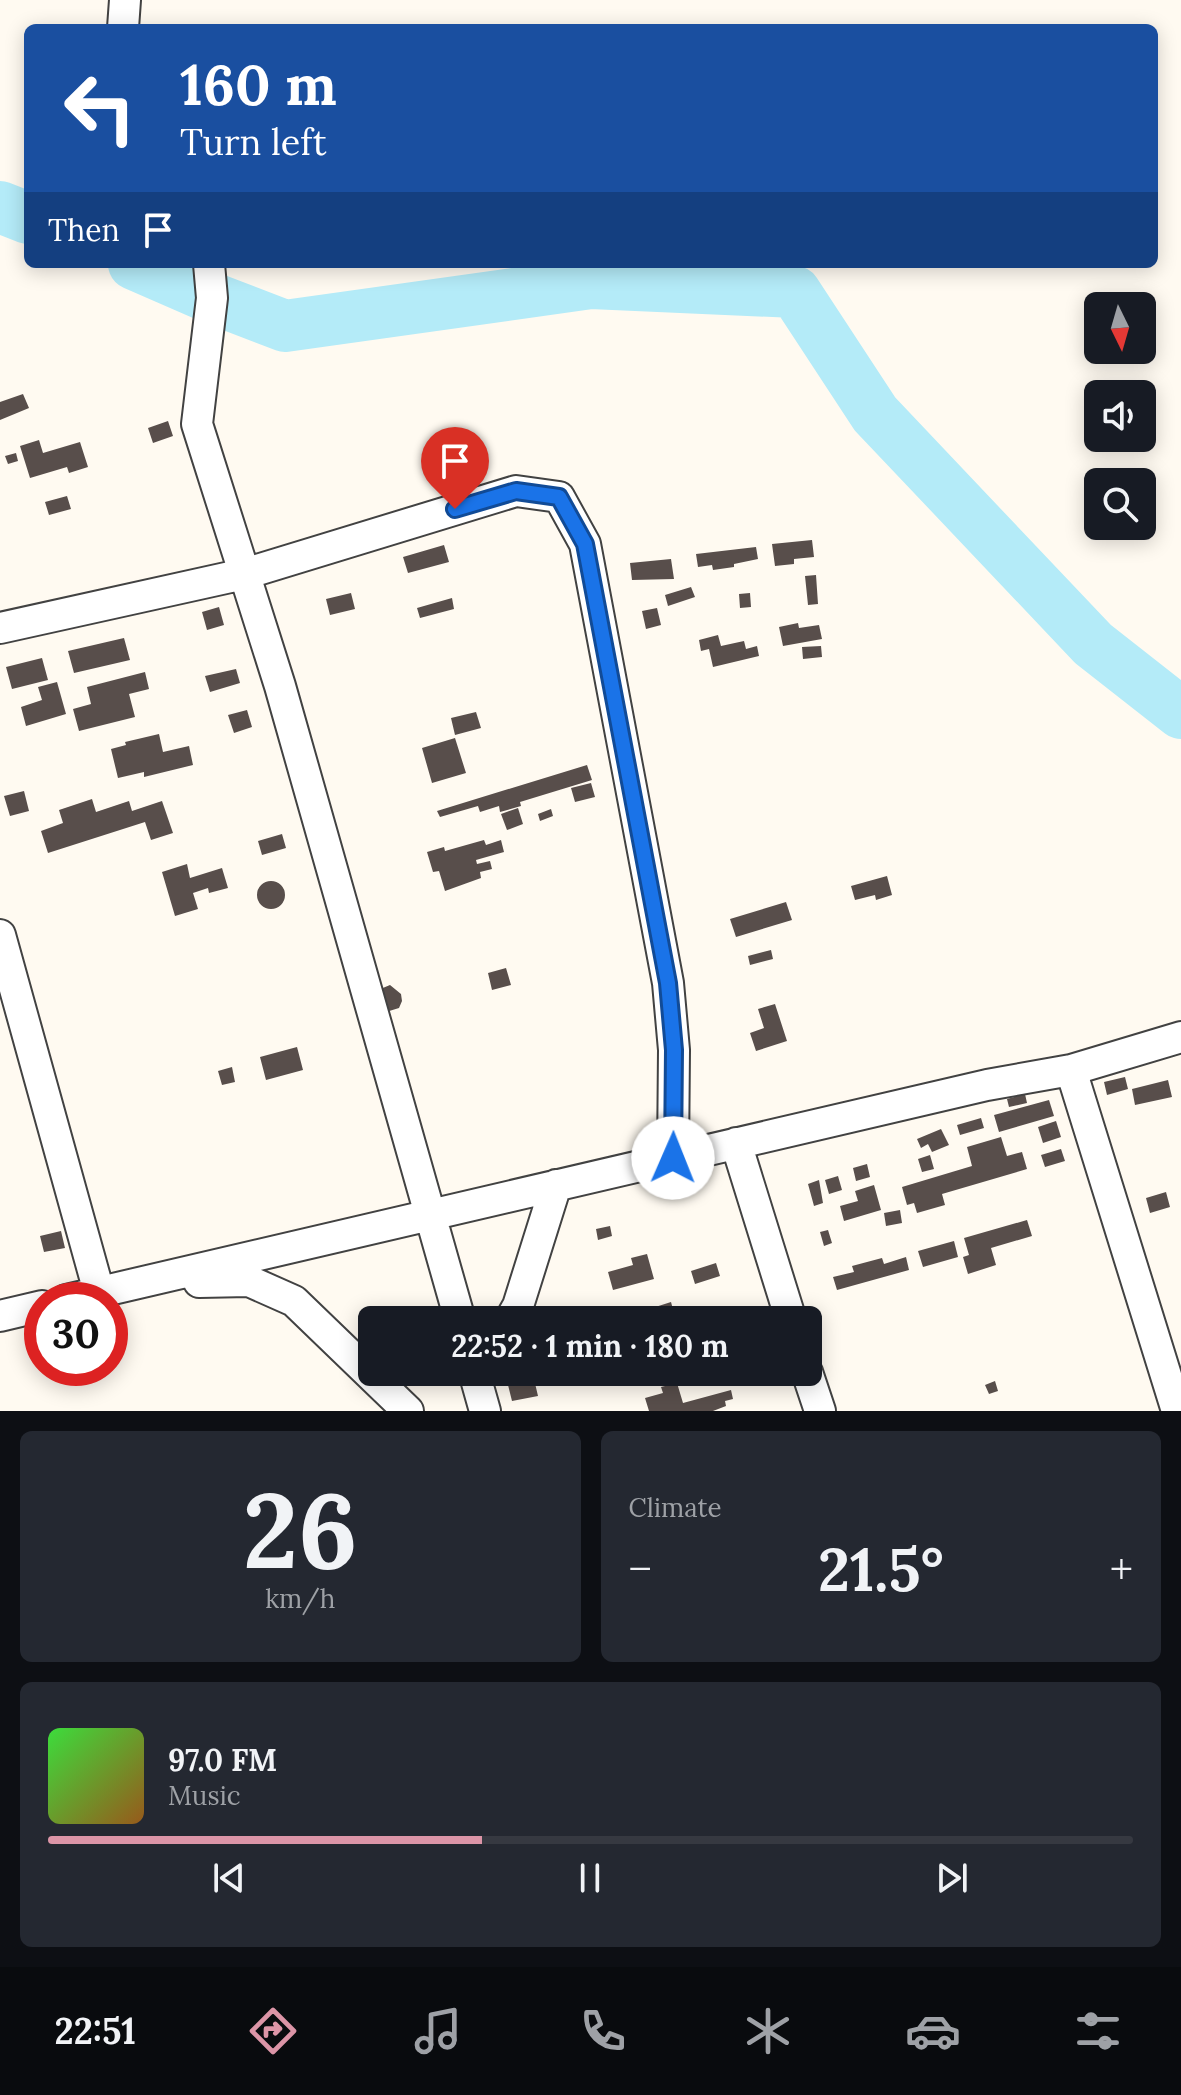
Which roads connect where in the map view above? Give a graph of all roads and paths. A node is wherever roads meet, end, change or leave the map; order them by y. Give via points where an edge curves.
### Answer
1 (125, 0) edge
2 (123, 24) edge
3 (209, 268) edge
4 (244, 574) junction
5 (0, 628) edge
6 (0, 935) edge
7 (1181, 1037) edge
8 (1071, 1070) junction
9 (736, 1143) junction
10 (673, 1158) junction
11 (556, 1185) junction
12 (430, 1215) junction
13 (96, 1282) edge
14 (129, 1285) joint
15 (456, 1306) edge
16 (518, 1306) edge
17 (787, 1306) edge
18 (24, 1310) edge
19 (0, 1316) edge
20 (478, 1386) edge
21 (812, 1386) edge
22 (408, 1411) edge
23 (485, 1411) edge
24 (820, 1411) edge
25 (1177, 1411) edge

1 - 2 street
3 - 4 street via 212,298 197,424
4 - 5 street
4 - 10 street via 516,491 559,497 585,544 668,983 674,1050
4 - 12 street
6 - 13 street
7 - 8 street
8 - 9 street
8 - 25 street
9 - 10 street
9 - 17 street
10 - 11 street
11 - 12 street
11 - 16 street
12 - 14 street
12 - 15 street
14 - 22 street via 249,1281 272,1291 294,1301
18 - 19 street
20 - 23 street
21 - 24 street

